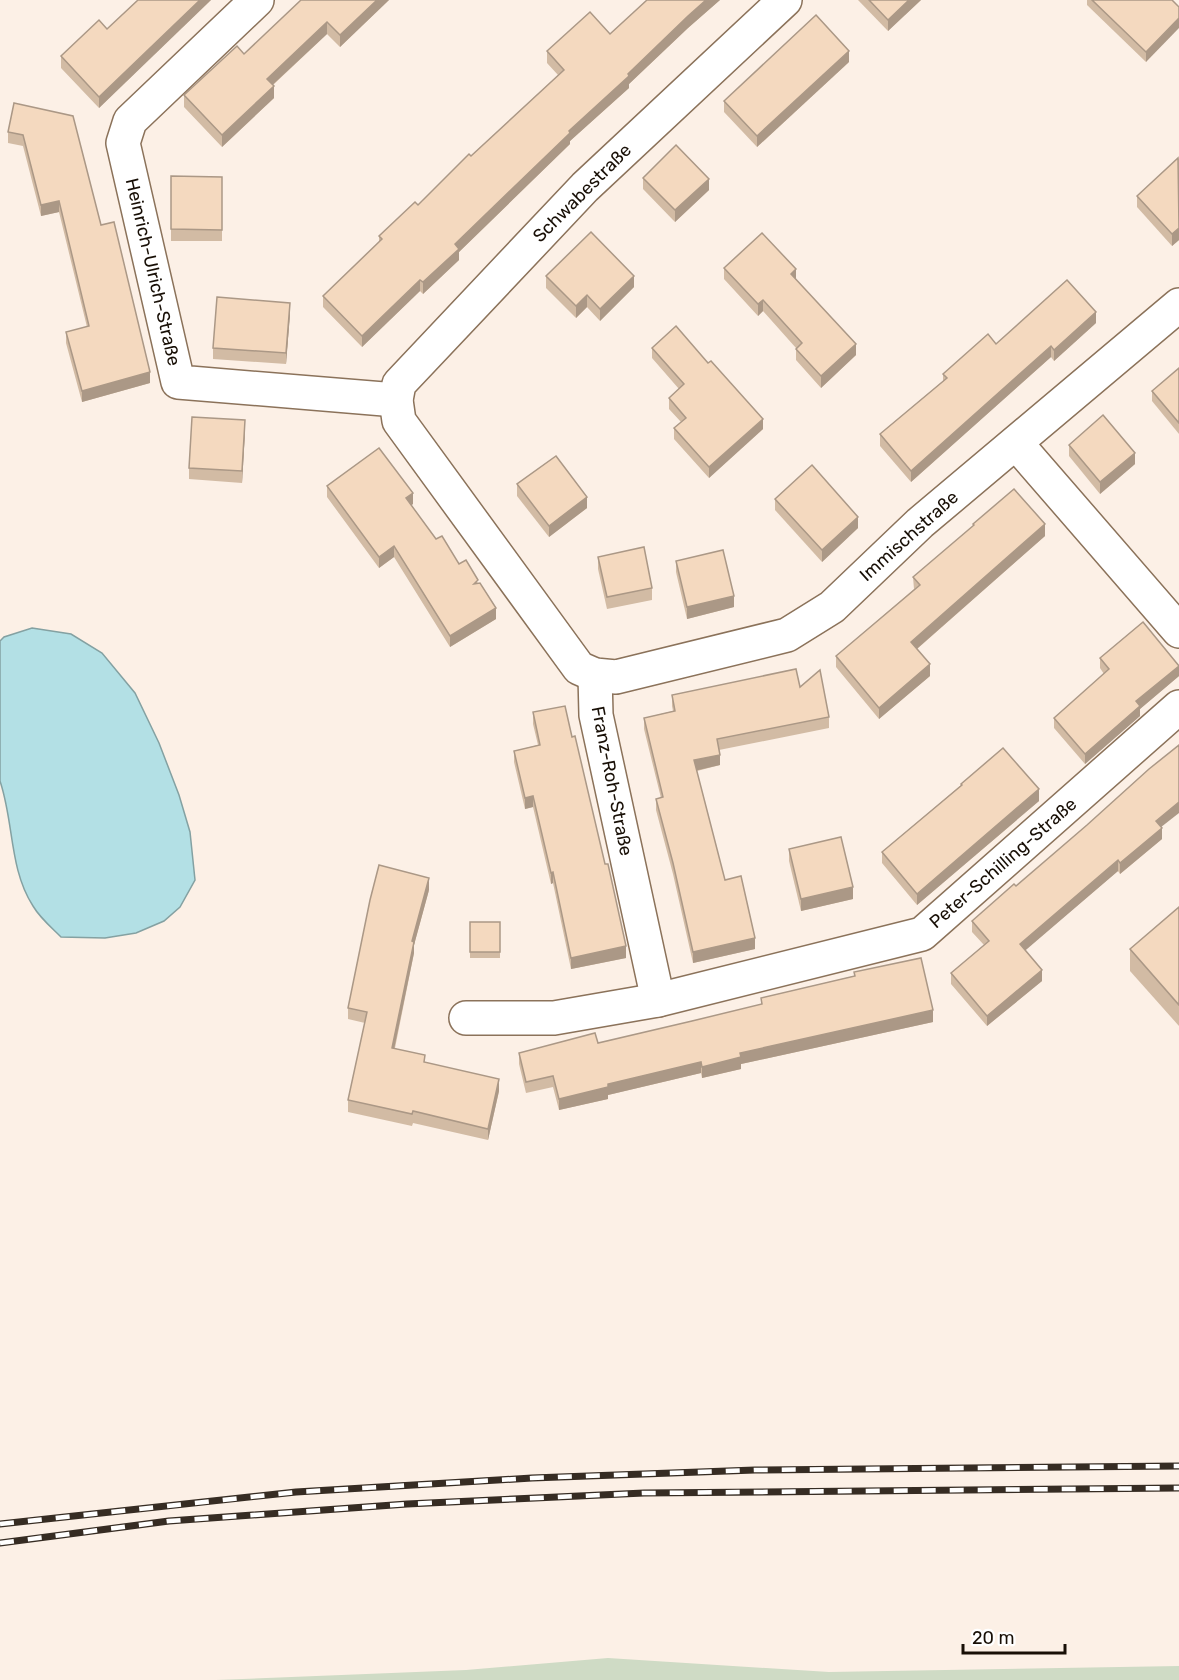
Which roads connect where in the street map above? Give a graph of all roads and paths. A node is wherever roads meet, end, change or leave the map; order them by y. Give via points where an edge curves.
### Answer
1 (257, 0) edge
2 (785, 0) edge
3 (1179, 305) edge
4 (396, 400) junction
5 (1016, 443) junction
6 (1179, 631) edge
7 (595, 675) junction
8 (1179, 707) edge
9 (658, 1000) junction
10 (466, 1018) dead end

1 - 4 street, Heinrich-Ulrich-Straße via 130,121 123,143 178,382
2 - 4 street, Schwabestraße via 585,187 399,384
3 - 5 street, Immischstraße
4 - 7 street via 399,421 579,668
5 - 6 street
5 - 7 street, Immischstraße via 920,523 832,607 787,635 616,677
7 - 9 street, Franz-Roh-Straße via 596,715
8 - 9 street, Peter-Schilling-Straße via 922,934
9 - 10 street via 554,1018

